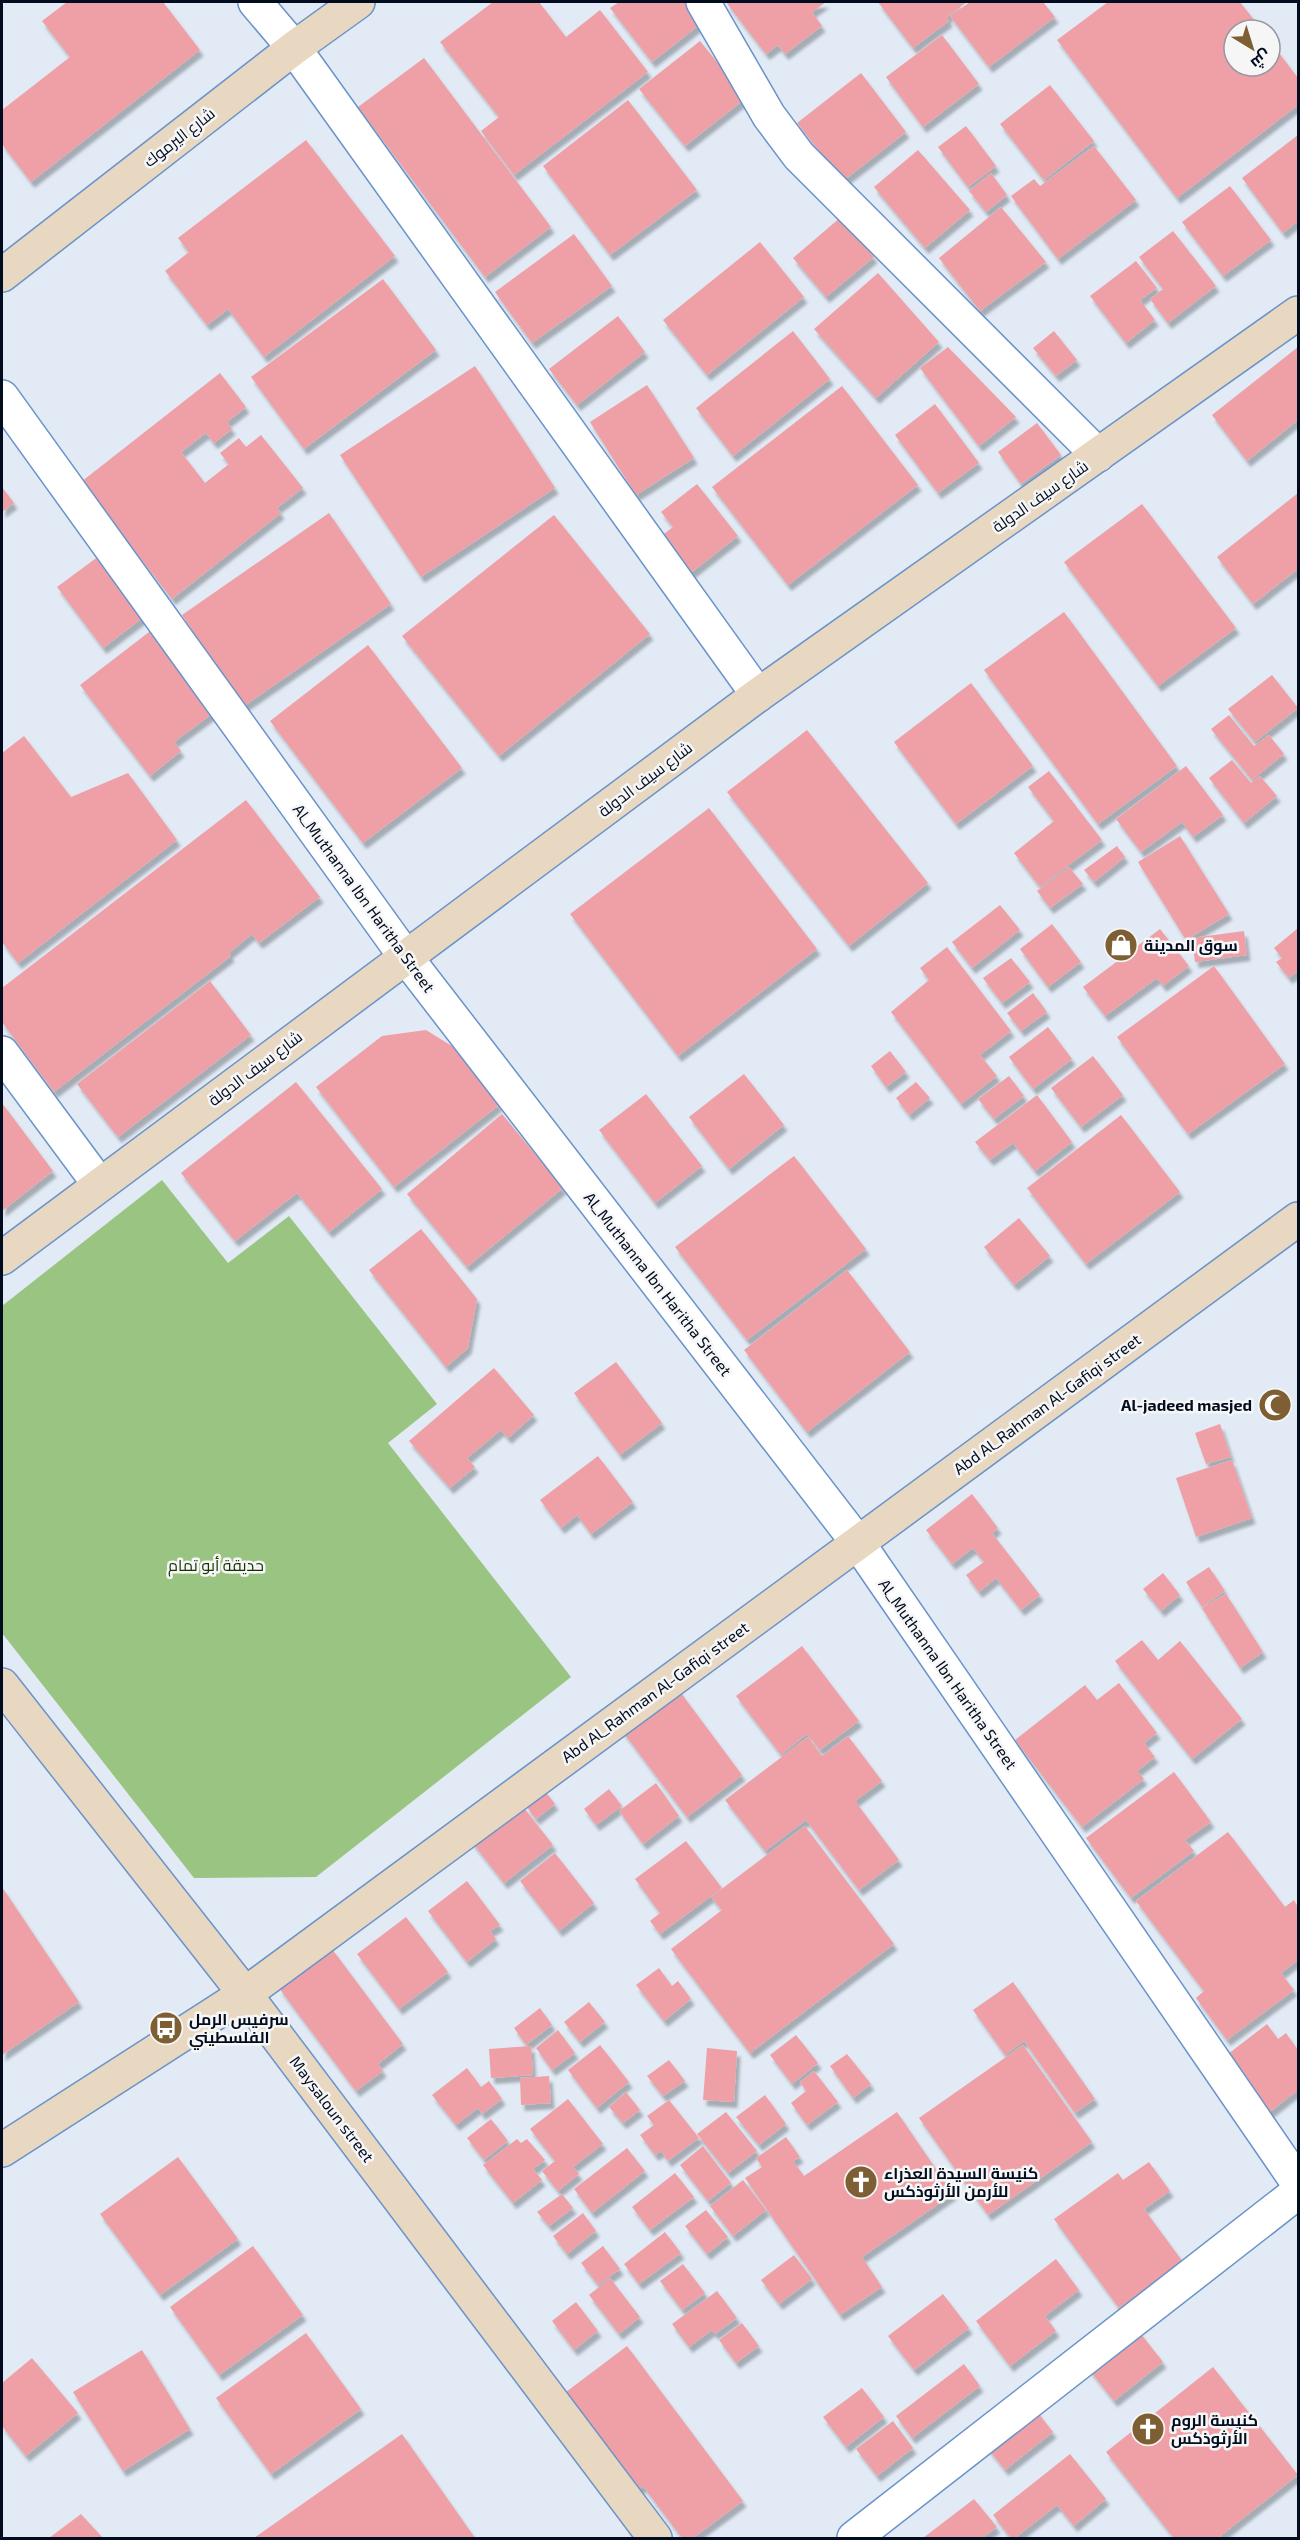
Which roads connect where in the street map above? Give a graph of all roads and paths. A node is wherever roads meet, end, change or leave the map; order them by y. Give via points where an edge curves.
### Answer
1 (255, 2) edge
2 (358, 2) edge
3 (703, 2) edge
4 (294, 48) junction
5 (2, 275) edge
6 (1299, 313) edge
7 (2, 397) edge
8 (1098, 455) junction
9 (758, 695) junction
10 (405, 956) junction
11 (2, 1053) edge
12 (99, 1184) junction
13 (1299, 1219) edge
14 (2, 1258) edge
15 (858, 1543) junction
16 (2, 1685) edge
17 (245, 1994) junction
18 (2, 2150) edge
19 (1299, 2183) edge
20 (1299, 2192) edge
21 (655, 2538) edge
22 (854, 2538) edge

1 - 4 street
2 - 4 main road, شارع اليرموك
3 - 8 street via 769,116 800,156
4 - 5 main road, شارع اليرموك
4 - 9 street
6 - 8 main road, شارع سيف الدولة
7 - 10 street, Al_Muthanna Ibn Haritha Street
8 - 9 main road, شارع سيف الدولة
9 - 10 main road, شارع سيف الدولة
10 - 12 main road, شارع سيف الدولة
10 - 15 street, Al_Muthanna Ibn Haritha Street
11 - 12 street
12 - 14 main road, شارع سيف الدولة
13 - 15 main road, Abd Al_Rahman Al-Gafiqi street
15 - 17 main road, Abd Al_Rahman Al-Gafiqi street
15 - 19 street, Al_Muthanna Ibn Haritha Street
16 - 17 main road, Maysaloun street
17 - 18 main road, Abd Al_Rahman Al-Gafiqi street
17 - 21 main road, Maysaloun street
20 - 22 street

